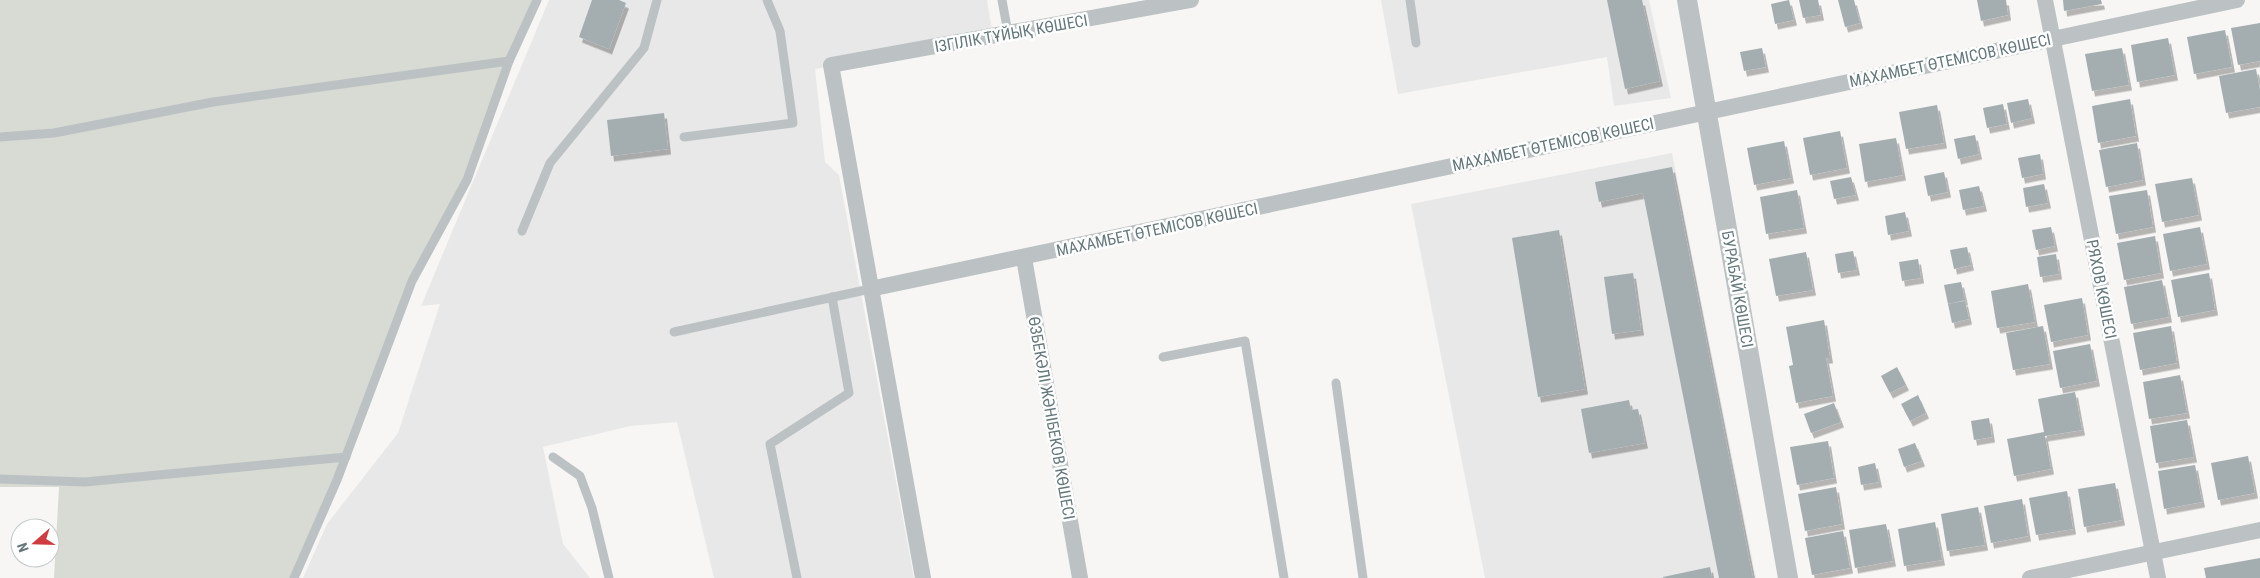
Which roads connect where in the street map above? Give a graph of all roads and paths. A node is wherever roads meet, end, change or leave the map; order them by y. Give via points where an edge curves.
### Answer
1 (537, 0) edge
2 (657, 0) edge
3 (767, 0) edge
4 (1002, 0) edge
5 (1191, 0) edge
6 (1410, 0) edge
7 (1687, 0) edge
8 (2045, 0) edge
9 (2237, 0) edge
10 (1008, 33) junction
11 (2053, 39) junction
12 (1416, 43) dead end
13 (509, 61) junction
14 (1706, 111) junction
15 (0, 137) edge
16 (684, 137) dead end
17 (522, 231) dead end
18 (1024, 258) junction
19 (870, 289) junction
20 (832, 297) junction
21 (674, 332) dead end
22 (1164, 357) dead end
23 (1336, 383) dead end
24 (346, 457) junction
25 (553, 457) dead end
26 (0, 479) edge
27 (2260, 530) edge
28 (2154, 553) junction
29 (294, 578) edge
30 (609, 578) edge
31 (796, 578) edge
32 (923, 578) edge
33 (1080, 578) edge
34 (1284, 578) edge
35 (1363, 578) edge
36 (1788, 578) edge
37 (2030, 578) edge
38 (2158, 578) edge

1 - 13 lane
2 - 17 lane via 644,48 550,163
3 - 16 lane via 780,31 793,123
4 - 10 lane
5 - 10 street, ІЗГІЛІК ТҰЙЫҚ КӨШЕСІ
6 - 12 lane
7 - 14 street, БУРАБАЙ КӨШЕСІ
8 - 11 street, РЯХОВ КӨШЕСІ
9 - 11 street, МАХАМБЕТ ӨТЕМІСОВ КӨШЕСІ
10 - 19 street, ІЗГІЛІК ТҰЙЫҚ КӨШЕСІ via 831,65
11 - 14 street, МАХАМБЕТ ӨТЕМІСОВ КӨШЕСІ
11 - 28 street, РЯХОВ КӨШЕСІ
13 - 15 lane via 213,102 54,133
13 - 24 lane via 467,180 412,281
14 - 18 street, МАХАМБЕТ ӨТЕМІСОВ КӨШЕСІ
14 - 36 street, БУРАБАЙ КӨШЕСІ
18 - 19 street, МАХАМБЕТ ӨТЕМІСОВ КӨШЕСІ
18 - 33 street, ӨЗБЕКӘЛІ ЖӘНІБЕКОВ КӨШЕСІ
19 - 20 lane
19 - 32 street
20 - 21 lane
20 - 31 lane via 849,393 770,444
22 - 34 lane via 1245,341
23 - 35 lane
24 - 26 lane via 85,482
24 - 29 lane
25 - 30 lane via 580,476 592,508
27 - 28 street
28 - 37 street
28 - 38 street, РЯХОВ КӨШЕСІ

